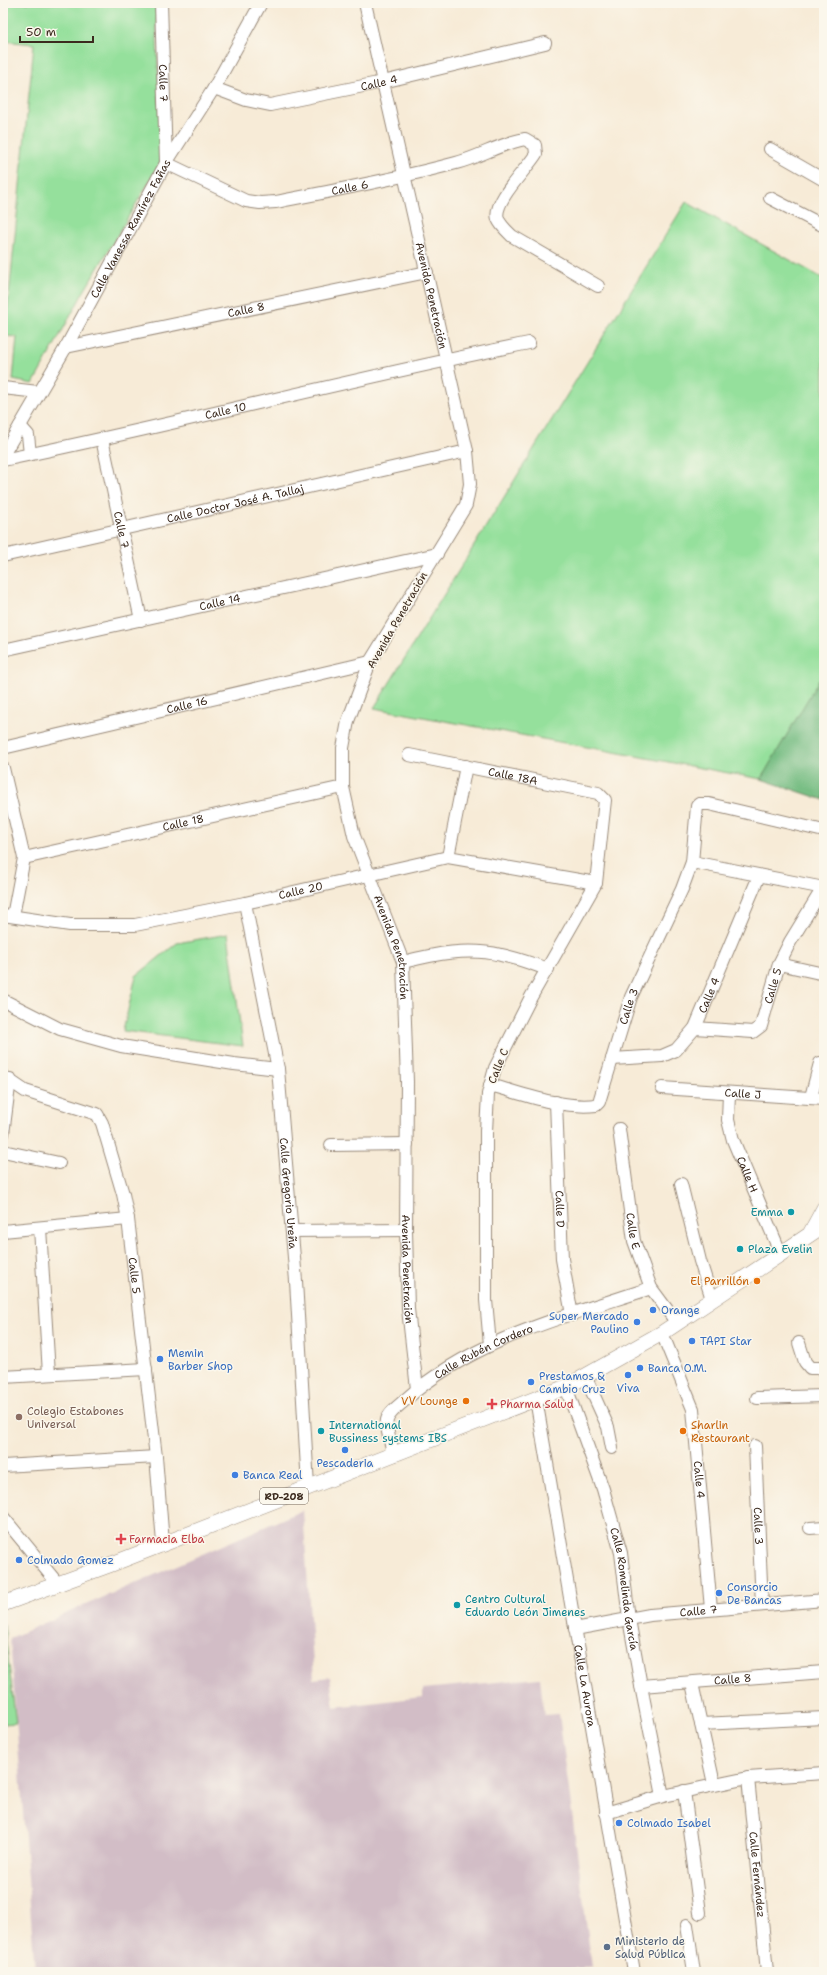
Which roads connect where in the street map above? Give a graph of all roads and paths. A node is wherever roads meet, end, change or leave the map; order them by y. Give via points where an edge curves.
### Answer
1 (161, 3) edge
2 (261, 3) edge
3 (365, 3) edge
4 (544, 43) dead end
5 (383, 82) junction
6 (214, 88) junction
7 (770, 149) dead end
8 (166, 163) junction
9 (405, 177) junction
10 (824, 180) edge
11 (770, 198) dead end
12 (824, 226) edge
13 (427, 272) junction
14 (598, 286) dead end
15 (529, 343) dead end
16 (66, 347) junction
17 (447, 359) junction
18 (3, 388) edge
19 (38, 392) junction
20 (20, 426) junction
21 (102, 440) junction
22 (467, 451) junction
23 (30, 454) junction
24 (3, 455) edge
25 (3, 460) edge
26 (122, 530) junction
27 (437, 554) junction
28 (3, 556) edge
29 (141, 620) junction
30 (3, 650) edge
31 (370, 662) junction
32 (3, 748) edge
33 (409, 756) dead end
34 (466, 766) junction
35 (3, 768) edge
36 (343, 787) junction
37 (604, 810) joint
38 (824, 831) edge
39 (448, 857) junction
40 (24, 858) junction
41 (692, 862) junction
42 (369, 876) junction
43 (759, 876) junction
44 (596, 883) junction
45 (824, 888) edge
46 (246, 903) junction
47 (8, 915) edge
48 (403, 962) junction
49 (779, 964) junction
50 (548, 969) junction
51 (824, 974) edge
52 (3, 1000) edge
53 (695, 1028) junction
54 (612, 1060) junction
55 (820, 1064) dead end
56 (278, 1069) junction
57 (7, 1078) edge
58 (490, 1085) junction
59 (662, 1088) dead end
60 (729, 1093) junction
61 (811, 1097) junction
62 (824, 1099) edge
63 (556, 1102) junction
64 (619, 1129) dead end
65 (3, 1134) edge
66 (407, 1144) junction
67 (331, 1145) dead end
68 (3, 1151) edge
69 (59, 1163) dead end
70 (681, 1184) dead end
71 (824, 1208) edge
72 (128, 1219) junction
73 (824, 1225) edge
74 (40, 1228) junction
75 (406, 1230) junction
76 (3, 1231) edge
77 (292, 1231) junction
78 (810, 1234) junction
79 (780, 1252) junction
80 (652, 1288) junction
81 (712, 1299) junction
82 (572, 1315) junction
83 (676, 1323) junction
84 (662, 1333) junction
85 (799, 1343) dead end
86 (490, 1345) junction
87 (824, 1368) edge
88 (146, 1369) junction
89 (49, 1374) junction
90 (585, 1376) junction
91 (3, 1377) edge
92 (566, 1387) junction
93 (417, 1389) junction
94 (824, 1396) edge
95 (757, 1398) dead end
96 (536, 1399) junction
97 (755, 1446) dead end
98 (612, 1448) dead end
99 (394, 1455) junction
100 (156, 1457) junction
101 (3, 1466) edge
102 (308, 1486) junction
103 (3, 1517) edge
104 (824, 1527) edge
105 (810, 1528) dead end
106 (163, 1543) junction
107 (58, 1584) junction
108 (32, 1593) junction
109 (824, 1600) edge
110 (3, 1604) edge
111 (762, 1605) junction
112 (711, 1609) junction
113 (3, 1613) edge
114 (629, 1619) junction
115 (575, 1629) junction
116 (824, 1672) edge
117 (692, 1683) junction
118 (641, 1686) junction
119 (824, 1718) edge
120 (701, 1724) junction
121 (824, 1773) edge
122 (748, 1778) junction
123 (714, 1784) junction
124 (684, 1791) junction
125 (663, 1796) junction
126 (606, 1813) junction
127 (700, 1913) dead end
128 (687, 1925) dead end
129 (691, 1971) edge
130 (634, 1972) edge
131 (767, 1972) edge

1 - 8 street, Calle 7
2 - 6 street, Calle Vanessa Ramírez Fañas
3 - 5 street, Avenida Penetración
4 - 5 street, Calle 4
5 - 6 street, Calle 4 via 270,105 246,100
5 - 9 street, Avenida Penetración
6 - 8 street, Calle Vanessa Ramírez Fañas
7 - 10 street
8 - 9 street, Calle 6 via 246,201 260,203
8 - 16 street, Calle Vanessa Ramírez Fañas
9 - 13 street, Avenida Penetración
9 - 14 street, Calle 6 via 471,159 509,142 525,139 535,145 536,154 497,208 497,218 501,226 512,236
11 - 12 street
13 - 16 street, Calle 8
13 - 17 street, Avenida Penetración
15 - 17 street, Calle 10
16 - 19 street, Calle Vanessa Ramírez Fañas
17 - 21 street, Calle 10
17 - 22 street, Avenida Penetración
18 - 19 street
19 - 20 street, Calle Vanessa Ramírez Fañas
20 - 23 street via 28,435
20 - 24 street, Calle Vanessa Ramírez Fañas
21 - 23 street, Calle 10
21 - 26 street, Calle 7
22 - 26 street, Calle Doctor José A. Tallaj
22 - 27 street, Avenida Penetración via 469,495 466,505
23 - 25 street, Calle 10
26 - 28 street, Calle Doctor José A. Tallaj
26 - 29 street, Calle 7
27 - 29 street, Calle 14
27 - 31 street, Avenida Penetración
29 - 30 street, Calle 14
31 - 32 street, Calle 16
31 - 36 street, Avenida Penetración via 348,721 343,748
33 - 34 street, Calle 18A
34 - 37 street, Calle 18A via 598,793 605,800
34 - 39 street
35 - 40 street
36 - 40 street, Calle 18
36 - 42 street, Avenida Penetración via 354,836
37 - 44 street, Calle C
38 - 41 street, Calle 3 via 702,803 697,806
39 - 42 street, Calle 20
39 - 44 street, Calle 20
40 - 47 street
41 - 43 street
41 - 54 street, Calle 3 via 682,889 631,997
42 - 46 street, Calle 20
42 - 48 street, Avenida Penetración
43 - 45 street
43 - 53 street, Calle 4
44 - 50 street, Calle C
45 - 49 street, Calle 5
46 - 47 street, Calle 20 via 135,925 70,925
46 - 56 street, Calle Gregorio Ureña
48 - 50 street via 458,951 482,952 500,954
48 - 66 street, Avenida Penetración
49 - 51 street
49 - 53 street, Calle 5 via 761,1026 753,1032
50 - 58 street, Calle C via 495,1068
52 - 56 street via 60,1029 121,1046
53 - 54 street, Calle 4 via 676,1050 662,1056
54 - 63 street, Calle 3 via 596,1105
55 - 61 street
56 - 77 street, Calle Gregorio Ureña
57 - 65 street
57 - 72 street, Calle 5 via 25,1091 97,1114 123,1194
58 - 63 street, Calle 3
58 - 86 street, Calle C via 486,1131 485,1244
59 - 60 street, Calle J
60 - 61 street, Calle J
60 - 79 street, Calle H via 728,1120 733,1140
61 - 62 street, Calle J
63 - 82 street, Calle D via 562,1259
64 - 80 street, Calle E via 634,1241
66 - 67 street
66 - 75 street, Avenida Penetración
68 - 69 street
70 - 81 street
71 - 78 main road
72 - 74 street
72 - 88 street, Calle 5
73 - 78 main road, RD-208
74 - 76 street
74 - 89 street
75 - 77 street
75 - 93 street, Avenida Penetración via 408,1309
77 - 102 street, Calle Gregorio Ureña
78 - 79 main road, RD-208
79 - 81 main road, RD-208
80 - 82 street, Calle Rubén Cordero
80 - 83 street, Calle E
81 - 83 main road, RD-208
82 - 86 street, Calle Rubén Cordero
83 - 84 main road, RD-208
84 - 90 main road, RD-208
84 - 112 street, Calle 4 via 693,1409
85 - 87 street via 805,1362 810,1368
86 - 93 street, Calle Rubén Cordero
88 - 89 street
88 - 100 street, Calle 5
89 - 91 street
90 - 92 main road, RD-208
90 - 98 street via 608,1427
92 - 96 main road, RD-208
92 - 114 street, Calle Romelinda García via 603,1489 619,1543
93 - 99 street, Calle Rubén Cordero via 386,1420
94 - 95 street
96 - 99 main road, RD-208
96 - 115 street, Calle La Aurora
97 - 111 street, Calle 3
99 - 102 main road, RD-208
100 - 101 street
100 - 106 street, Calle 5
102 - 106 main road, RD-208
103 - 107 street
104 - 105 street
106 - 107 main road, RD-208
107 - 108 main road, RD-208
108 - 110 main road, RD-208
108 - 113 main road
109 - 111 street, Calle 7
111 - 112 street, Calle 7
112 - 114 street, Calle 7
114 - 115 street, Calle 7
114 - 118 street, Calle Romelinda García
115 - 126 street, Calle La Aurora
116 - 117 street, Calle 8
117 - 118 street, Calle 8
117 - 120 street
118 - 125 street, Calle Romelinda García
119 - 120 street
120 - 123 street
121 - 122 street
122 - 123 street
122 - 131 street, Calle Fernández
123 - 124 street
124 - 125 street
124 - 127 street
125 - 126 street
126 - 130 street, Calle La Aurora
128 - 129 street

